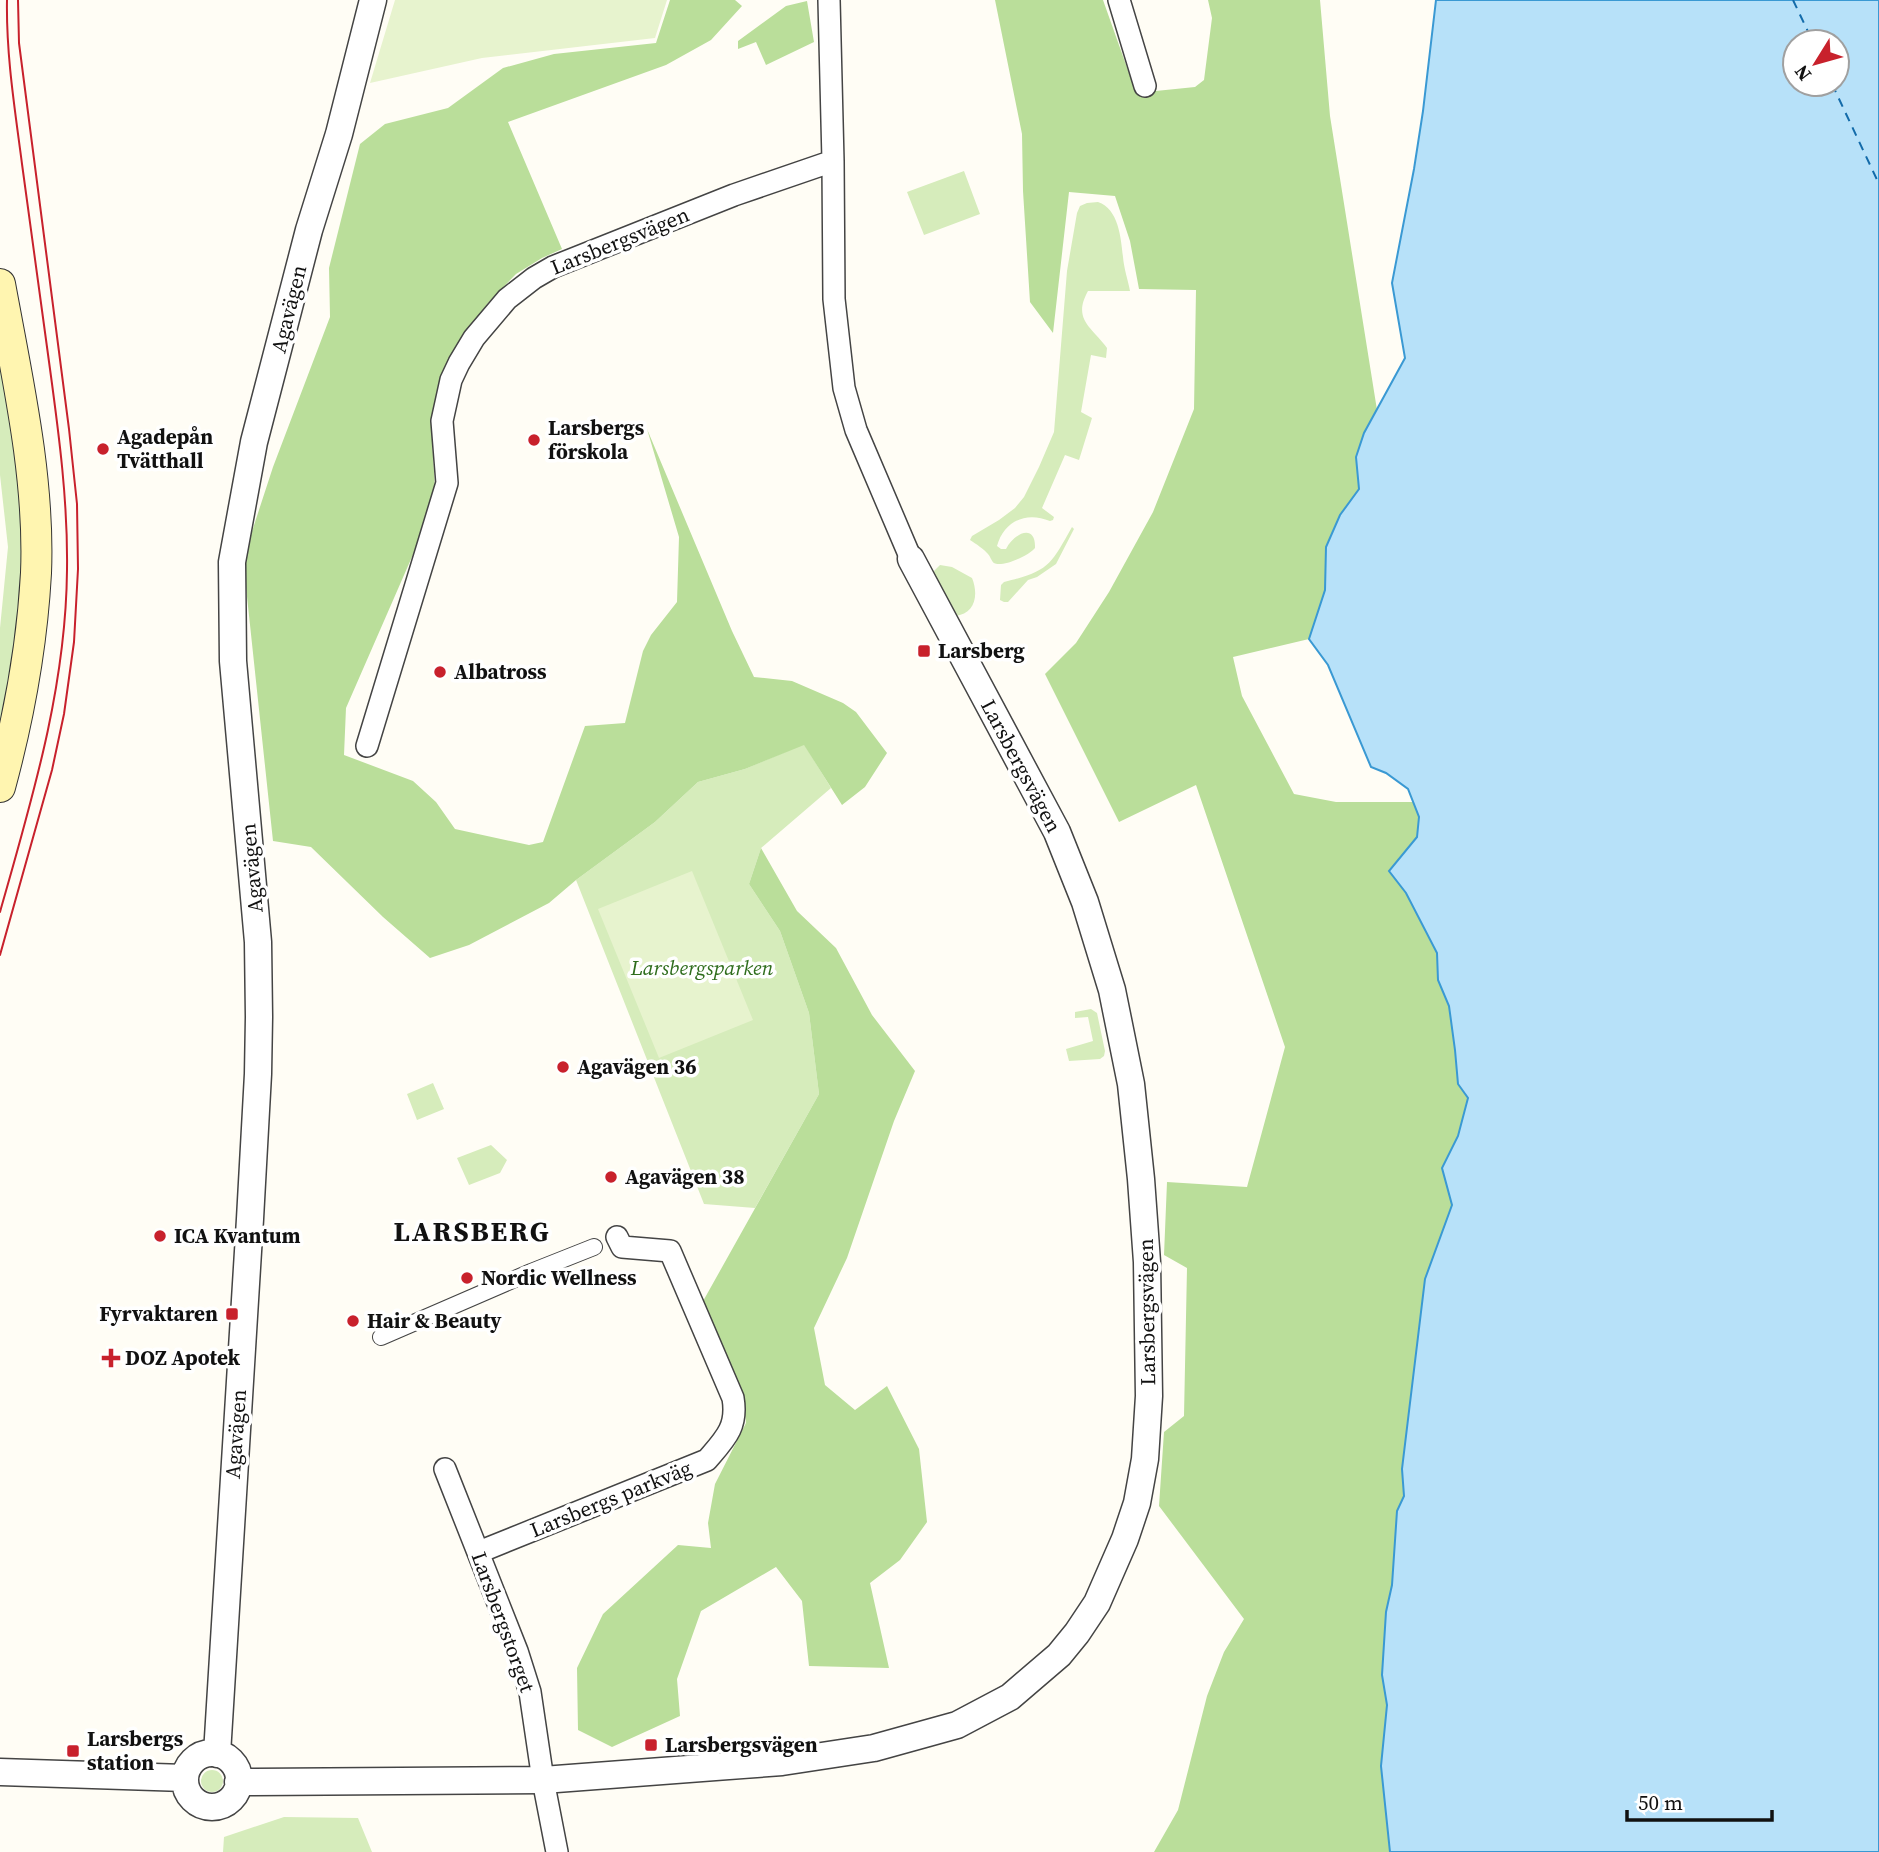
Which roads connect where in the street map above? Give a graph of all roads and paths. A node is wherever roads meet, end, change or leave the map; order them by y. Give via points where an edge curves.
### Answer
1 (373, 0) edge
2 (829, 0) edge
3 (1119, 0) edge
4 (1145, 86) dead end
5 (833, 161) junction
6 (0, 284) edge
7 (911, 559) joint
8 (366, 746) dead end
9 (0, 787) edge
10 (617, 1237) dead end
11 (594, 1247) dead end
12 (381, 1337) dead end
13 (445, 1469) dead end
14 (479, 1552) junction
15 (217, 1754) junction
16 (9, 1773) edge
17 (185, 1778) junction
18 (543, 1780) junction
19 (238, 1783) junction
20 (557, 1852) edge

1 - 15 street, Agavägen via 254,442 232,562 233,661 258,942 259,1017
2 - 5 street, Larsbergsvägen
3 - 4 street
5 - 7 street, Larsbergsvägen via 834,299 844,388 856,430
5 - 8 street, Larsbergsvägen via 553,267 507,299 474,338 451,380 442,421 447,483
6 - 9 main road via 25,424 34,496 36,571 26,665
7 - 18 street, Larsbergsvägen via 1057,832 1086,902 1112,990 1131,1084 1147,1262 1149,1396 1137,1503 1097,1602 1059,1655 1010,1697 957,1725 874,1748 782,1762
10 - 14 street, Larsbergs parkväg via 622,1247 670,1251 733,1398 736,1413 727,1437 707,1460
11 - 12 street
13 - 14 street, Larsbergstorget
14 - 18 street, Larsbergstorget via 530,1692
15 - 17 street via 195,1760
15 - 19 street via 233,1763
16 - 17 street
17 - 19 street via 191,1797 209,1807 229,1801
18 - 19 street, Larsbergsvägen
18 - 20 street, Larsbergstorget

